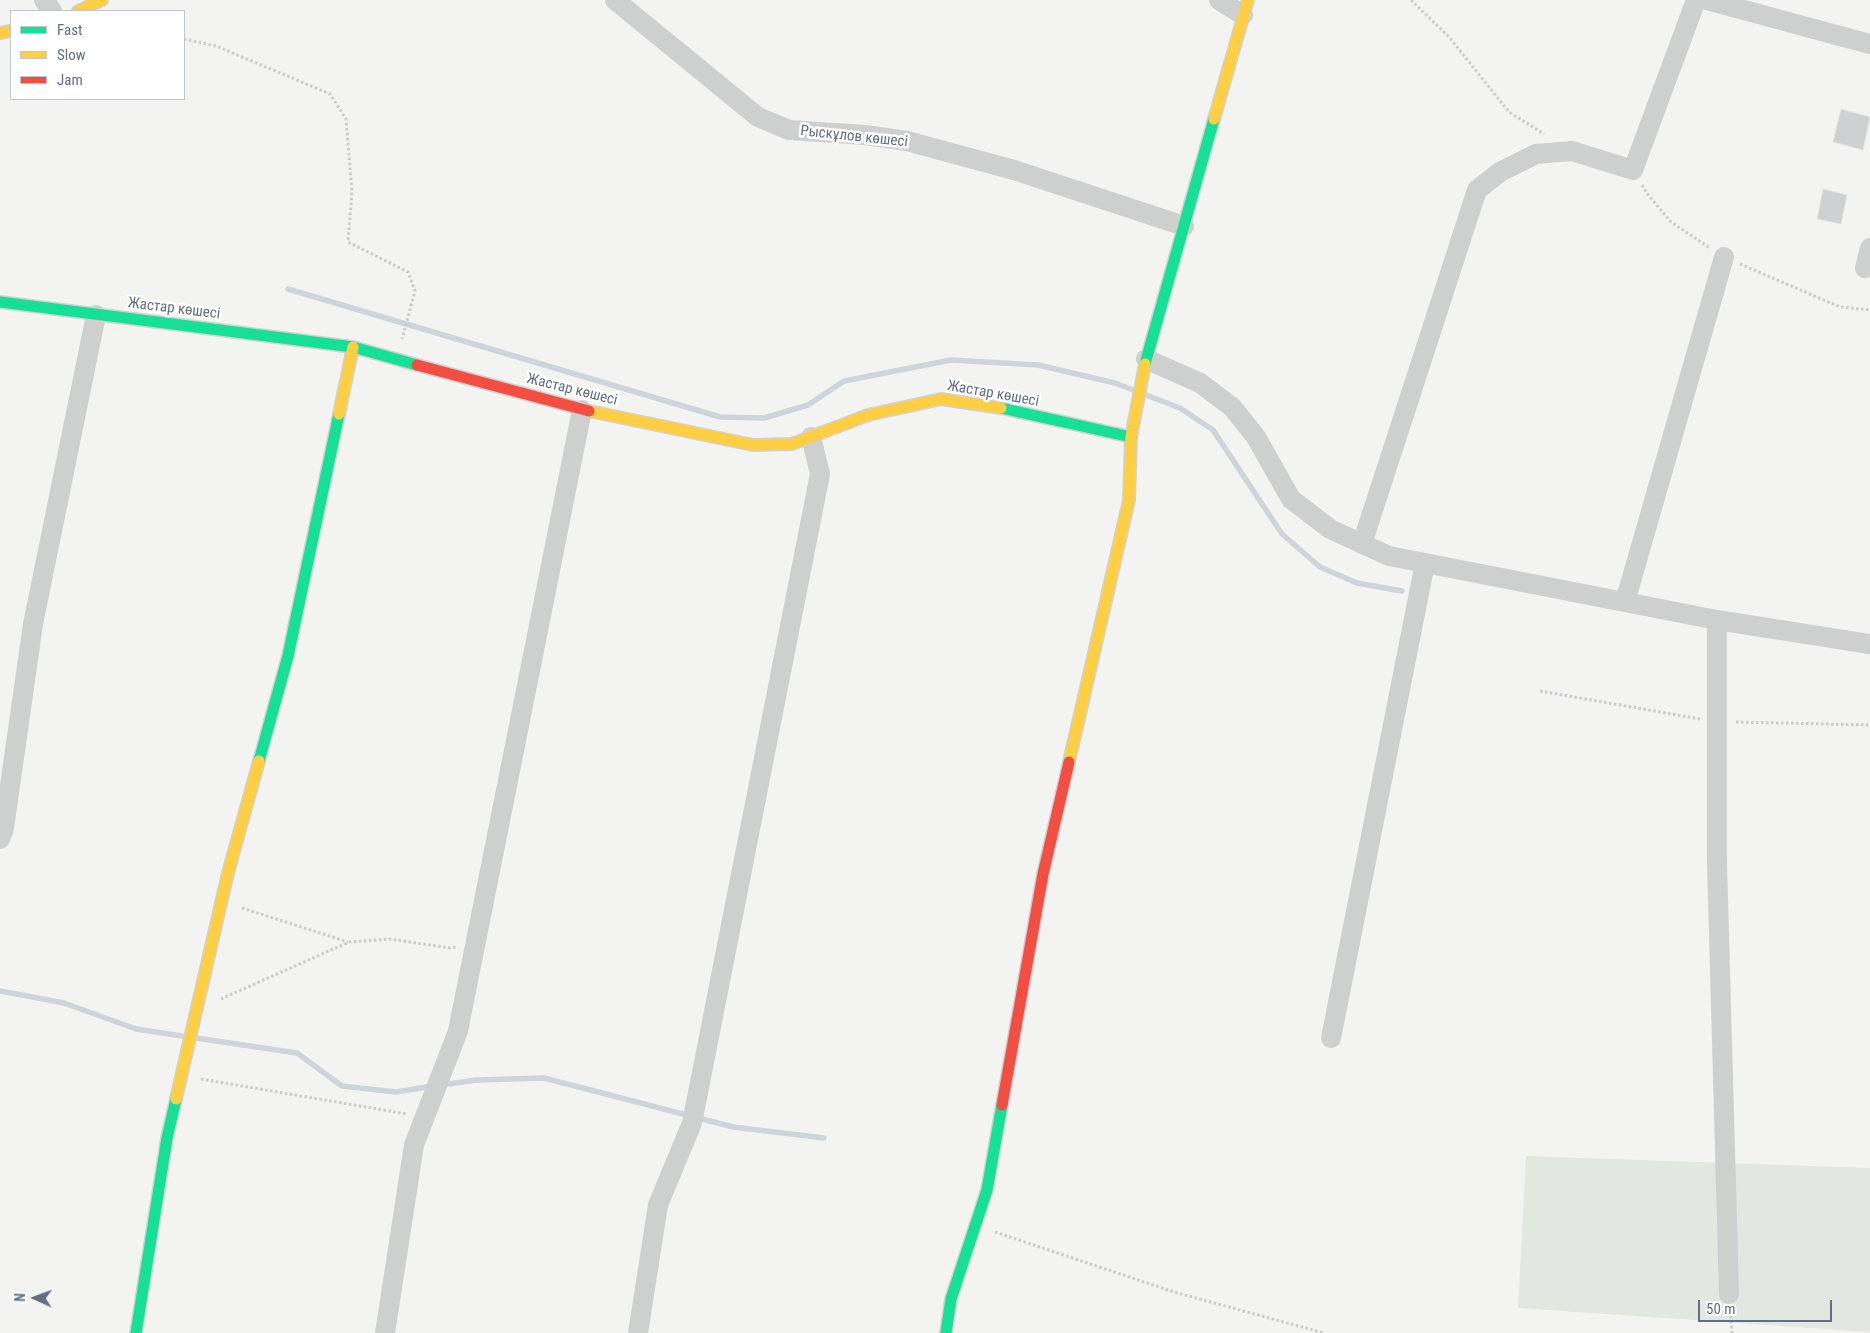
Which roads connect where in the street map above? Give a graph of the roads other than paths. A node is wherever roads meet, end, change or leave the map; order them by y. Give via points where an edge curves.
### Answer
1 (102, 0) edge
2 (615, 0) edge
3 (1219, 0) edge
4 (1696, 0) edge
5 (1707, 0) edge
6 (1246, 8) edge
7 (80, 10) edge
8 (1870, 44) edge
9 (1184, 226) junction
10 (1870, 248) edge
11 (1724, 257) dead end
12 (1865, 268) dead end
13 (0, 302) edge
14 (96, 315) junction
15 (353, 348) junction
16 (1146, 359) junction
17 (582, 410) junction
18 (811, 437) junction
19 (1131, 437) junction
20 (1362, 544) junction
21 (1425, 563) junction
22 (1625, 602) junction
23 (1718, 620) junction
24 (1870, 644) edge
25 (0, 839) edge
26 (1331, 1038) dead end
27 (1729, 1294) dead end
28 (136, 1333) edge
29 (385, 1333) edge
30 (638, 1333) edge
31 (946, 1333) edge

1 - 7 street
2 - 9 street, Рыскұлов көшесі via 758,117 789,130 907,141 1014,170
3 - 6 street
4 - 20 street via 1633,170 1572,151 1536,154 1500,172 1476,190
5 - 8 street
6 - 9 street
9 - 16 street
10 - 12 street
11 - 22 street
13 - 14 street, Жастар көшесі
14 - 15 street, Жастар көшесі
14 - 25 street via 34,624
15 - 17 street, Жастар көшесі
15 - 28 street via 288,656 222,901 167,1138
16 - 19 street
16 - 20 street via 1200,383 1232,407 1256,437 1291,499 1330,529
17 - 18 street, Жастар көшесі via 753,445 792,444
17 - 29 street via 458,1031 414,1145
18 - 19 street, Жастар көшесі via 868,416 941,399 987,405
18 - 30 street via 820,474 692,1123 658,1205
19 - 31 street via 1129,500 1043,874 987,1190 952,1299
20 - 21 street via 1389,556
21 - 22 street
21 - 26 street
22 - 23 street
23 - 24 street
23 - 27 street via 1717,862

